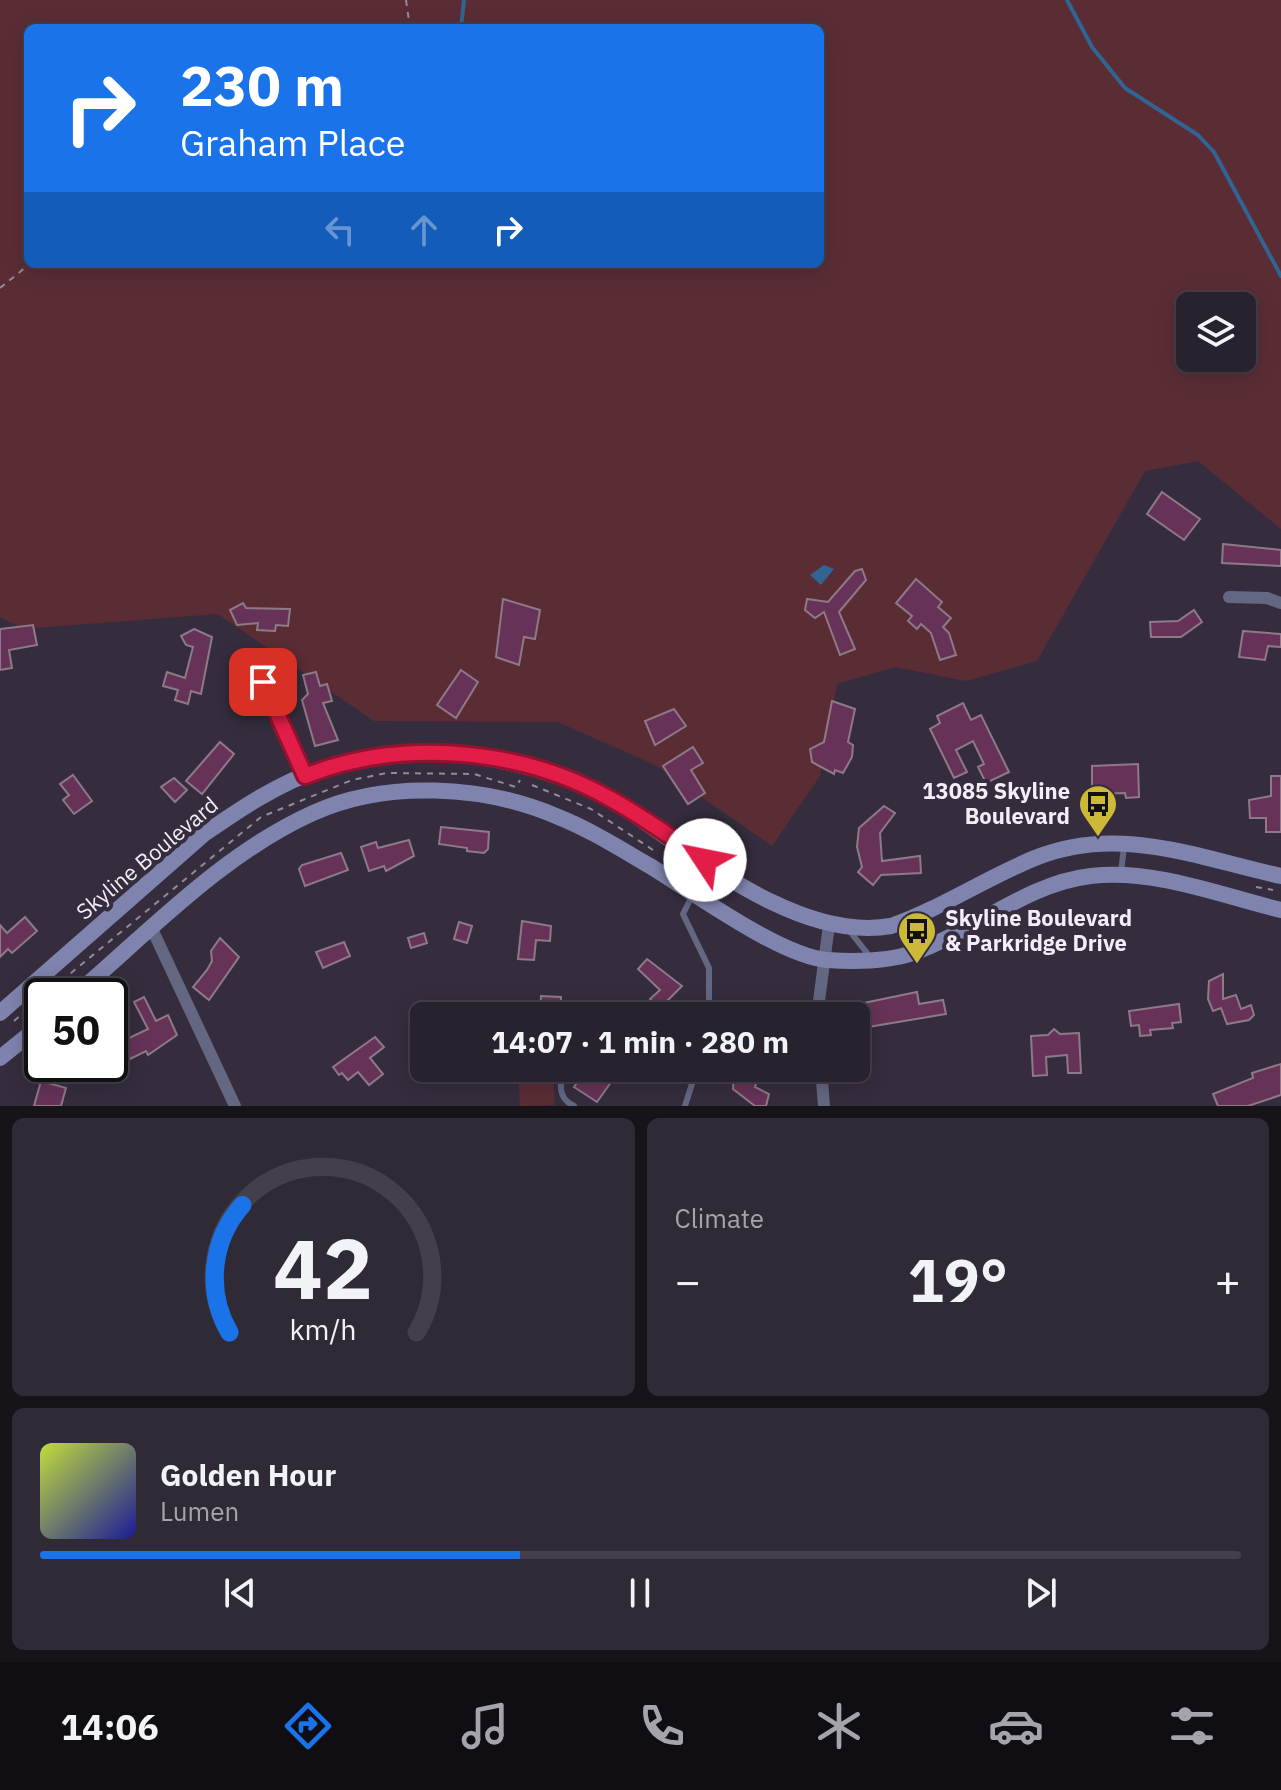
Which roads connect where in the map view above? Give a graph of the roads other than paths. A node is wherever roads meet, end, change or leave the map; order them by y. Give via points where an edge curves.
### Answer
1 (1229, 597) dead end
2 (1281, 603) edge
3 (263, 682) dead end
4 (305, 776) junction
5 (1125, 843) junction
6 (1121, 874) junction
7 (1281, 876) edge
8 (693, 892) junction
9 (1281, 910) edge
10 (829, 925) junction
11 (846, 927) junction
12 (152, 929) junction
13 (824, 960) junction
14 (873, 961) junction
15 (95, 978) edge
16 (709, 1002) edge
17 (819, 1002) edge
18 (2, 1021) edge
19 (24, 1039) edge
20 (0, 1058) edge
21 (561, 1082) edge
22 (693, 1082) edge
23 (822, 1082) edge
24 (235, 1106) edge
25 (574, 1106) edge
26 (685, 1106) edge
27 (824, 1106) edge

1 - 2 street
3 - 4 street
4 - 10 main road, Skyline Boulevard via 384,756 510,760 609,798 764,899
4 - 18 main road, Skyline Boulevard via 204,834
5 - 6 lane
5 - 7 main road, Skyline Boulevard via 1211,856
5 - 11 main road, Skyline Boulevard via 1081,845 1038,857 891,926
6 - 9 main road
6 - 14 main road via 1050,887 912,953
8 - 12 main road via 552,814 481,796 405,791 359,797 313,813 221,869
8 - 13 main road via 769,940
8 - 16 lane via 683,914 709,968
10 - 11 main road, Skyline Boulevard
10 - 13 street
11 - 14 lane
12 - 15 main road
12 - 24 street
13 - 14 main road
13 - 17 street
19 - 20 main road
21 - 25 lane via 566,1102
22 - 26 lane
23 - 27 street

